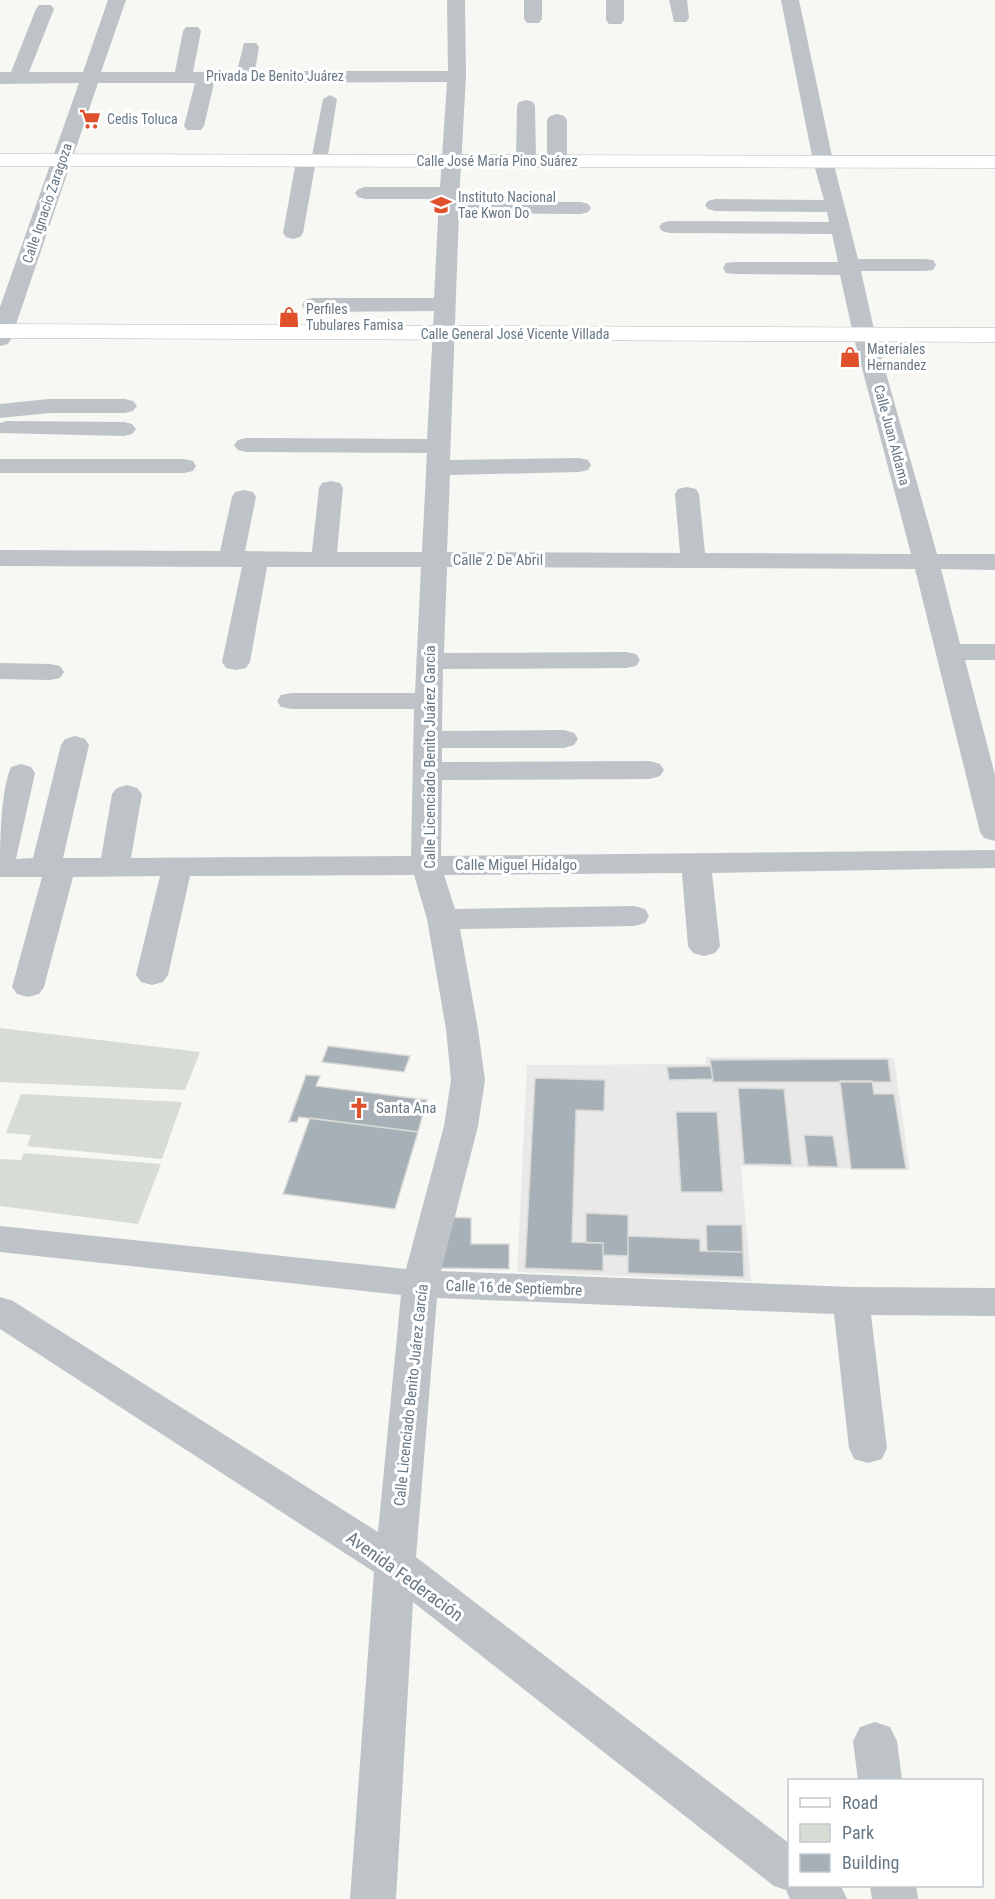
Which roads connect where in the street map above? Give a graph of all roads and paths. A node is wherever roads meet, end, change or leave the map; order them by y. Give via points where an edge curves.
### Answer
1 (117, 0) edge
2 (456, 0) edge
3 (534, 0) edge
4 (615, 0) edge
5 (790, 0) edge
6 (45, 9) dead end
7 (533, 19) dead end
8 (615, 20) dead end
9 (192, 31) dead end
10 (250, 47) dead end
11 (92, 76) junction
12 (183, 76) junction
13 (206, 76) junction
14 (245, 76) junction
15 (457, 76) junction
16 (9, 78) edge
17 (330, 99) dead end
18 (526, 106) dead end
19 (557, 120) dead end
20 (194, 126) dead end
21 (0, 160) edge
22 (62, 160) junction
23 (313, 161) junction
24 (451, 161) junction
25 (526, 161) junction
26 (557, 161) junction
27 (823, 161) junction
28 (995, 162) edge
29 (365, 192) dead end
30 (715, 205) dead end
31 (450, 206) junction
32 (581, 208) dead end
33 (838, 217) junction
34 (530, 218) dead end
35 (669, 227) dead end
36 (293, 233) dead end
37 (925, 265) dead end
38 (849, 267) junction
39 (734, 268) dead end
40 (445, 304) junction
41 (313, 305) dead end
42 (1, 334) edge
43 (864, 334) junction
44 (443, 335) junction
45 (995, 335) edge
46 (0, 398) edge
47 (49, 406) junction
48 (0, 411) edge
49 (0, 428) edge
50 (246, 445) dead end
51 (438, 457) junction
52 (579, 465) dead end
53 (0, 466) edge
54 (183, 466) dead end
55 (331, 488) dead end
56 (687, 494) dead end
57 (243, 497) dead end
58 (0, 558) edge
59 (243, 559) junction
60 (324, 559) junction
61 (435, 559) junction
62 (693, 560) junction
63 (926, 562) junction
64 (995, 562) edge
65 (949, 652) junction
66 (995, 652) edge
67 (626, 660) dead end
68 (236, 662) dead end
69 (430, 662) junction
70 (0, 671) edge
71 (50, 672) dead end
72 (291, 700) dead end
73 (428, 701) junction
74 (564, 738) dead end
75 (428, 740) junction
76 (75, 745) dead end
77 (650, 770) dead end
78 (427, 771) junction
79 (21, 773) dead end
80 (127, 794) dead end
81 (995, 832) edge
82 (995, 859) edge
83 (0, 861) edge
84 (696, 864) junction
85 (426, 866) junction
86 (0, 868) edge
87 (53, 868) junction
88 (114, 868) junction
89 (177, 868) junction
90 (634, 916) dead end
91 (443, 919) junction
92 (704, 946) dead end
93 (152, 975) dead end
94 (28, 987) dead end
95 (0, 1239) edge
96 (420, 1284) junction
97 (851, 1301) junction
98 (995, 1302) edge
99 (0, 1311) edge
100 (868, 1448) dead end
101 (395, 1564) junction
102 (788, 1870) edge
103 (808, 1887) edge
104 (373, 1899) edge
105 (824, 1899) edge

1 - 11 street, Calle Ignacio Zaragoza
2 - 15 street, Calle Licenciado Benito Juárez García
3 - 7 street
4 - 8 street
5 - 27 street, Calle Juan Aldama
6 - 16 street
9 - 12 street
10 - 14 street
11 - 12 street, Privada De Benito Juárez
11 - 16 street, Privada De Benito Juárez
11 - 22 street, Calle Ignacio Zaragoza
12 - 13 street, Privada De Benito Juárez
13 - 14 street, Privada De Benito Juárez
13 - 20 street
14 - 15 street, Privada De Benito Juárez
15 - 24 street, Calle Licenciado Benito Juárez García
17 - 23 street
18 - 25 street
19 - 26 street
21 - 22 main road, Calle José María Pino Suárez
22 - 23 main road, Calle José María Pino Suárez
22 - 42 street, Calle Ignacio Zaragoza
23 - 24 main road, Calle José María Pino Suárez
23 - 36 street
24 - 25 main road, Calle José María Pino Suárez
24 - 31 street, Calle Licenciado Benito Juárez García
25 - 26 main road, Calle José María Pino Suárez
26 - 27 main road, Calle José María Pino Suárez
27 - 28 main road, Calle José María Pino Suárez
27 - 33 street, Calle Juan Aldama
29 - 31 street
30 - 33 street
31 - 32 street
31 - 34 street
31 - 40 street, Calle Licenciado Benito Juárez García
33 - 35 street
33 - 38 street, Calle Juan Aldama
37 - 38 street
38 - 39 street
38 - 43 street, Calle Juan Aldama
40 - 41 street
40 - 44 street, Calle Licenciado Benito Juárez García
42 - 44 main road, Calle General José Vicente Villada
43 - 44 main road, Calle General José Vicente Villada
43 - 45 main road, Calle General José Vicente Villada
43 - 63 street, Calle Juan Aldama
44 - 51 street, Calle Licenciado Benito Juárez García
46 - 47 street
47 - 48 street
47 - 49 street via 124,417
50 - 51 street
51 - 52 street
51 - 61 street, Calle Licenciado Benito Juárez García
53 - 54 street
55 - 60 street
56 - 62 street
57 - 59 street
58 - 59 street, Calle 2 De Abril
59 - 60 street, Calle 2 De Abril
59 - 68 street
60 - 61 street, Calle 2 De Abril
61 - 62 street, Calle 2 De Abril
61 - 69 street, Calle Licenciado Benito Juárez García
62 - 63 street, Calle 2 De Abril
63 - 64 street, Calle 2 De Abril
63 - 65 street, Calle Juan Aldama
65 - 66 street
65 - 81 street, Calle Juan Aldama
67 - 69 street
69 - 73 street, Calle Licenciado Benito Juárez García
70 - 71 street
72 - 73 street
73 - 75 street, Calle Licenciado Benito Juárez García
74 - 75 street
75 - 78 street, Calle Licenciado Benito Juárez García
76 - 87 street
77 - 78 street
78 - 85 street, Calle Licenciado Benito Juárez García
79 - 83 street
80 - 88 street
82 - 84 street, Calle Miguel Hidalgo
84 - 85 street, Calle Miguel Hidalgo
84 - 92 street
85 - 89 street, Calle Miguel Hidalgo
85 - 91 street, Calle Licenciado Benito Juárez García
86 - 87 street, Calle Miguel Hidalgo
87 - 88 street, Calle Miguel Hidalgo
87 - 94 street
88 - 89 street, Calle Miguel Hidalgo
89 - 93 street
90 - 91 street
91 - 96 street, Calle Licenciado Benito Juárez García via 468,1080 461,1126
95 - 96 street, Calle 16 de Septiembre
96 - 97 street, Calle 16 de Septiembre
96 - 101 street, Calle Licenciado Benito Juárez García
97 - 98 street, Calle 16 de Septiembre
97 - 100 street
99 - 101 street, Avenida Federación
101 - 102 street, Avenida Federación
101 - 104 street, Calle Licenciado Benito Juárez García
103 - 105 street

